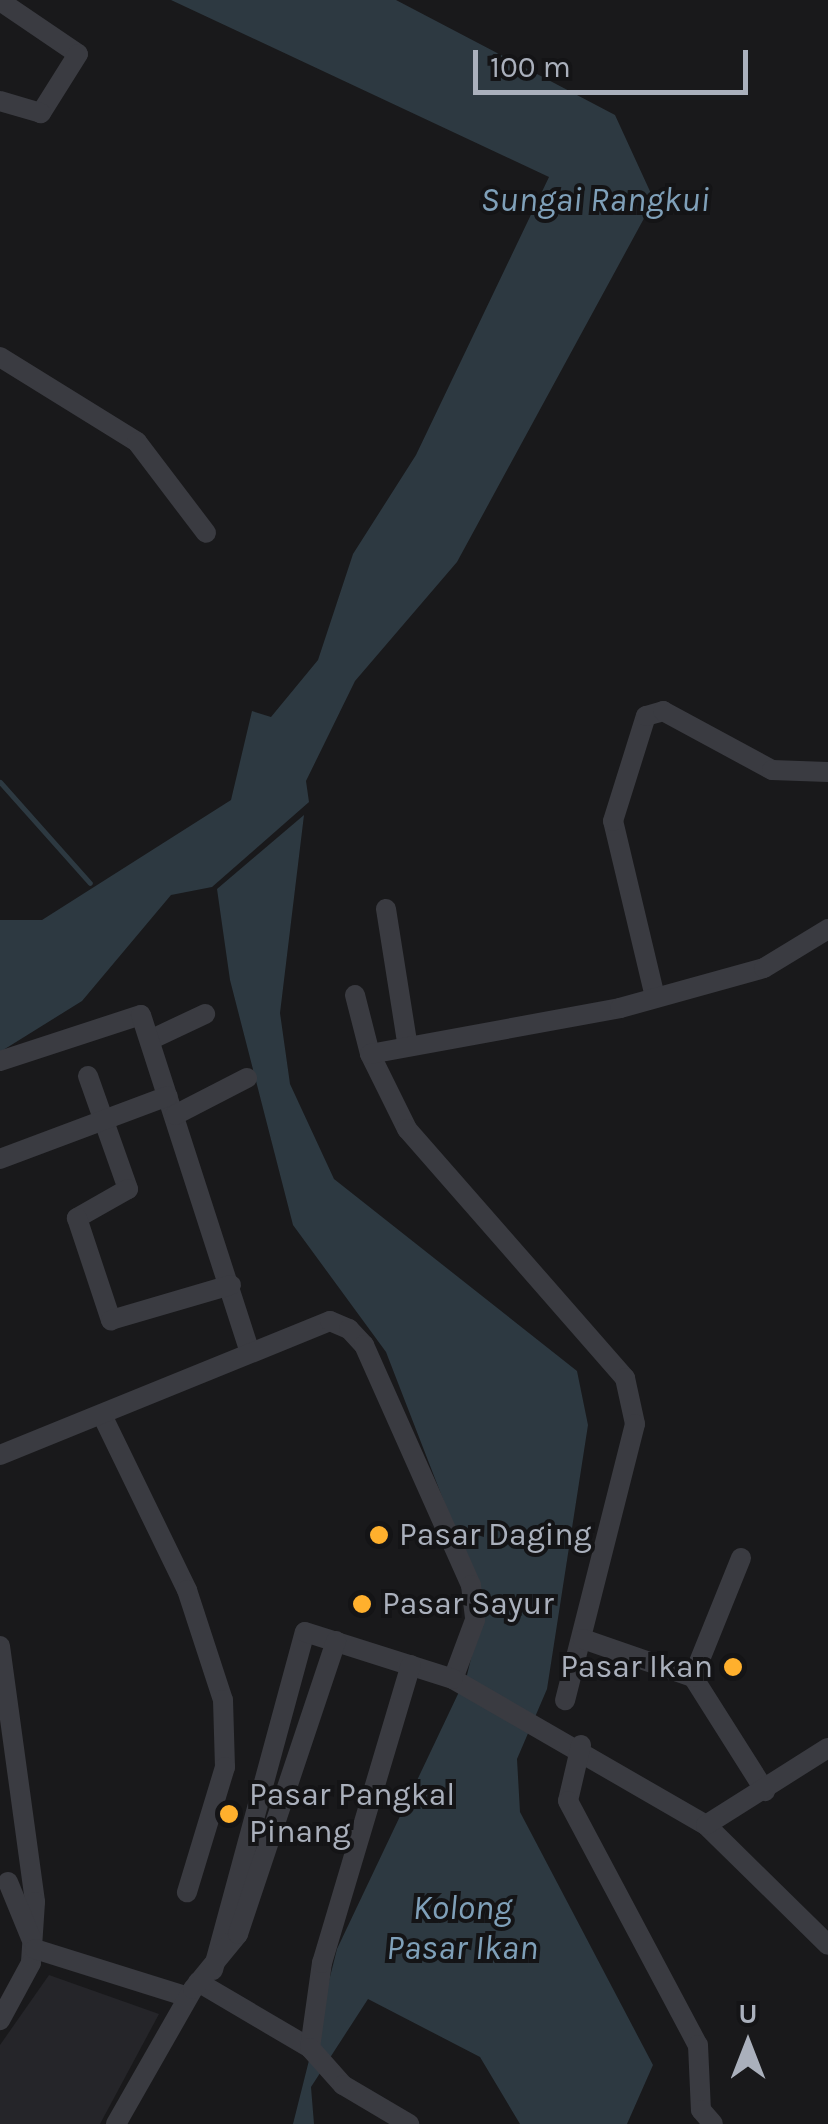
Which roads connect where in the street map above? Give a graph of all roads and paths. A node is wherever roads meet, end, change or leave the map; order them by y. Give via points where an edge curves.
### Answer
1 (0, 1) edge
2 (0, 101) edge
3 (0, 358) edge
4 (206, 533) dead end
5 (828, 772) edge
6 (386, 908) dead end
7 (828, 930) edge
8 (354, 995) dead end
9 (654, 997) junction
10 (205, 1014) dead end
11 (150, 1040) junction
12 (406, 1042) junction
13 (370, 1054) junction
14 (0, 1061) edge
15 (88, 1076) dead end
16 (247, 1078) dead end
17 (171, 1106) junction
18 (104, 1120) junction
19 (0, 1159) edge
20 (231, 1285) junction
21 (250, 1352) junction
22 (102, 1415) junction
23 (0, 1454) edge
24 (741, 1558) dead end
25 (582, 1639) junction
26 (336, 1641) junction
27 (0, 1646) edge
28 (412, 1666) junction
29 (693, 1677) junction
30 (455, 1681) junction
31 (565, 1700) dead end
32 (582, 1746) junction
33 (828, 1748) edge
34 (268, 1783) junction
35 (290, 1788) junction
36 (765, 1791) junction
37 (268, 1821) junction
38 (706, 1825) junction
39 (34, 1872) junction
40 (4, 1883) edge
41 (187, 1892) dead end
42 (825, 1937) edge
43 (35, 1950) junction
44 (200, 1983) junction
45 (0, 2020) edge
46 (317, 2052) junction
47 (116, 2124) edge
48 (409, 2124) edge
49 (712, 2124) edge

1 - 2 street via 78,54 40,113
3 - 4 street via 137,442
5 - 9 street via 772,770 663,711 646,716 613,821
6 - 12 street
7 - 9 street via 764,968
8 - 13 street
9 - 12 street
10 - 11 street
11 - 14 street via 138,1013
11 - 17 street
12 - 13 street
13 - 25 street via 407,1130 625,1378 635,1424
15 - 18 street
16 - 17 street
17 - 18 street
17 - 20 street
18 - 19 street
18 - 20 street via 128,1194 77,1218 111,1320
20 - 21 street
21 - 22 street
21 - 30 street via 330,1321 364,1345 471,1585 474,1626
22 - 23 street
22 - 41 street via 187,1590 224,1700 225,1766
24 - 29 street
25 - 29 street
25 - 31 street
26 - 28 street
26 - 34 street via 306,1632
26 - 35 street
27 - 39 street
28 - 30 street
28 - 46 street via 322,1963
29 - 36 street
30 - 32 street
32 - 38 street
32 - 49 street via 568,1801 698,2045 701,2110
33 - 36 street
34 - 35 street
34 - 37 street
35 - 37 street
36 - 38 street
37 - 44 street
38 - 42 street
39 - 40 street
39 - 43 street
40 - 43 street
43 - 44 street
43 - 45 street
44 - 46 street
44 - 47 street
46 - 48 street via 343,2085

